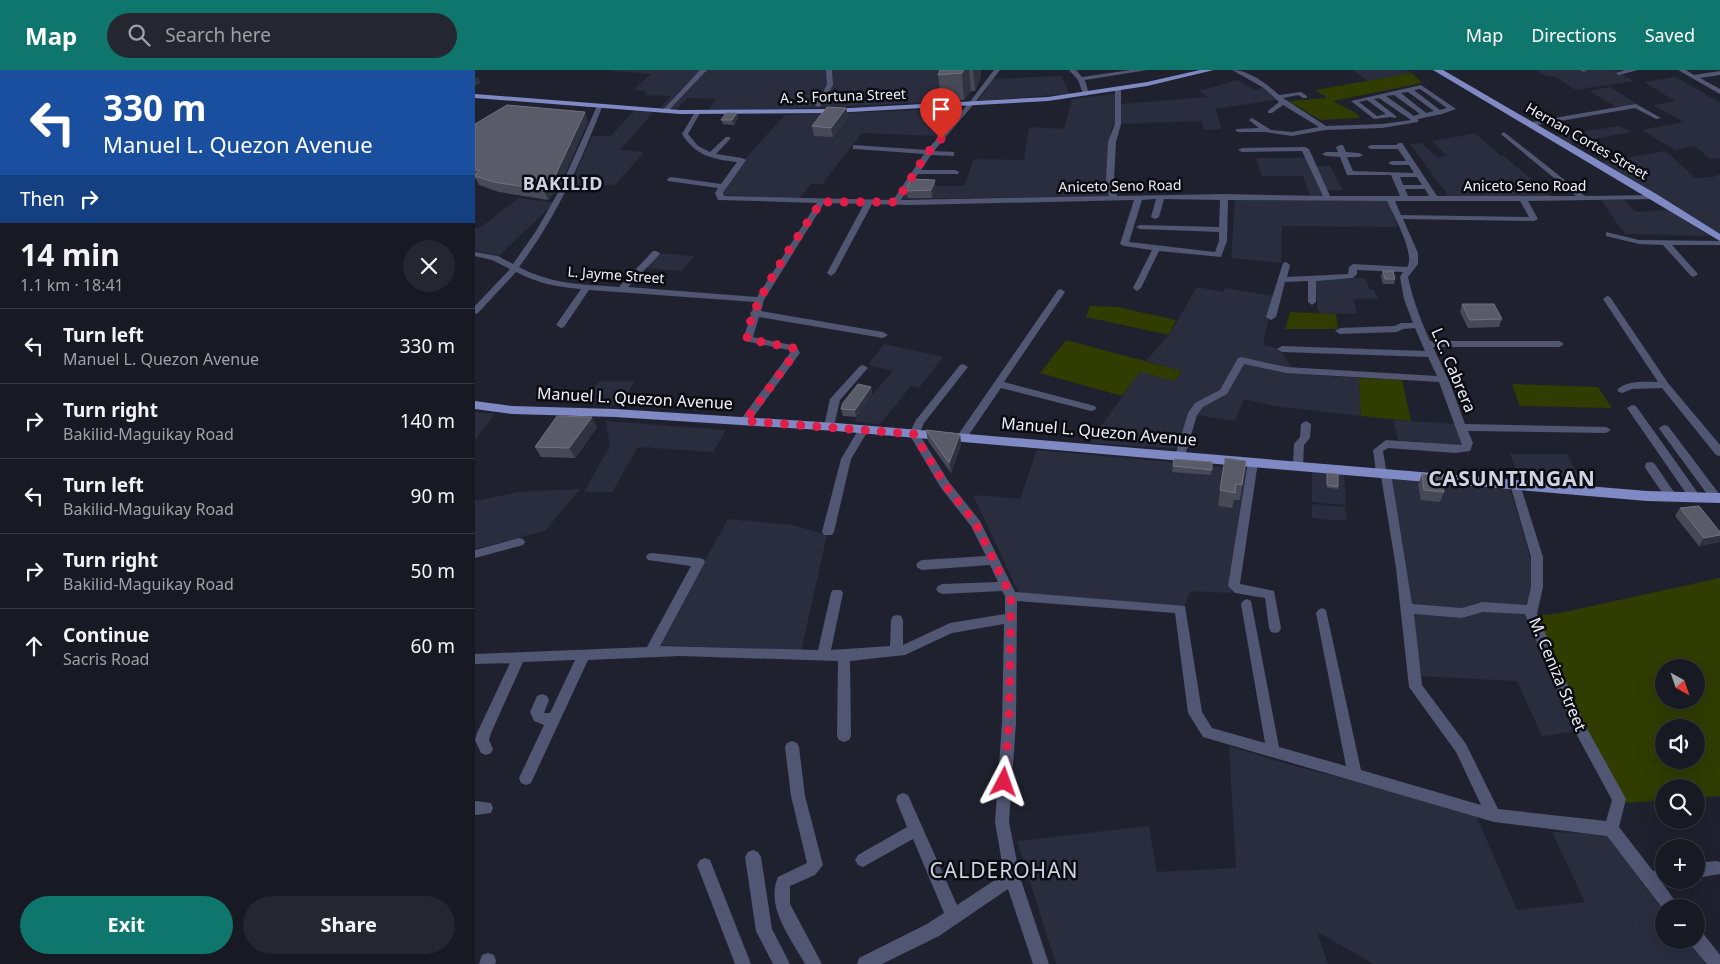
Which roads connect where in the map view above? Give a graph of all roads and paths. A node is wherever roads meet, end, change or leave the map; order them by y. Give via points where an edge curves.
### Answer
1 (704, 70) edge
2 (829, 70) edge
3 (997, 70) edge
4 (1072, 70) edge
5 (1144, 70) edge
6 (1210, 70) edge
7 (1235, 70) edge
8 (1437, 70) edge
9 (1635, 70) edge
10 (1681, 70) edge
11 (1720, 74) edge
12 (1627, 77) dead end
13 (1693, 77) junction
14 (1081, 80) junction
15 (1118, 89) junction
16 (1408, 89) junction
17 (1395, 92) junction
18 (1720, 92) edge
19 (1086, 94) junction
20 (1380, 95) junction
21 (475, 96) edge
22 (1305, 97) dead end
23 (1368, 98) junction
24 (1282, 99) junction
25 (971, 104) junction
26 (818, 105) dead end
27 (599, 108) junction
28 (665, 111) junction
29 (697, 112) junction
30 (1270, 112) dead end
31 (1440, 113) junction
32 (1391, 115) junction
33 (1426, 116) junction
34 (1413, 118) junction
35 (1658, 118) dead end
36 (1252, 120) dead end
37 (1402, 123) junction
38 (1531, 124) junction
39 (1325, 128) junction
40 (1238, 130) dead end
41 (1266, 130) junction
42 (1504, 134) dead end
43 (728, 138) dead end
44 (856, 146) dead end
45 (1371, 146) dead end
46 (1242, 150) dead end
47 (1342, 151) junction
48 (927, 153) junction
49 (951, 154) dead end
50 (1326, 154) dead end
51 (1359, 155) dead end
52 (711, 156) junction
53 (1393, 163) dead end
54 (1411, 163) junction
55 (915, 172) junction
56 (955, 172) dead end
57 (1397, 174) dead end
58 (1419, 175) junction
59 (671, 179) dead end
60 (724, 187) junction
61 (1428, 187) junction
62 (1403, 194) junction
63 (1224, 196) junction
64 (1113, 197) junction
65 (1139, 197) junction
66 (1161, 197) junction
67 (1434, 197) junction
68 (1655, 197) junction
69 (1583, 198) junction
70 (1328, 199) junction
71 (1391, 199) junction
72 (1523, 200) junction
73 (821, 202) junction
74 (869, 202) junction
75 (896, 202) junction
76 (1155, 217) dead end
77 (1400, 217) junction
78 (1140, 228) dead end
79 (1222, 230) junction
80 (1609, 234) dead end
81 (1720, 238) edge
82 (1720, 243) edge
83 (1667, 244) junction
84 (1157, 249) junction
85 (656, 253) dead end
86 (475, 254) edge
87 (1286, 265) dead end
88 (515, 269) junction
89 (1408, 270) junction
90 (831, 273) dead end
91 (1694, 274) dead end
92 (1312, 278) junction
93 (1282, 280) junction
94 (587, 288) junction
95 (1137, 288) dead end
96 (621, 290) junction
97 (1061, 292) dead end
98 (1607, 299) dead end
99 (760, 300) junction
100 (1313, 302) dead end
101 (475, 311) edge
102 (754, 313) junction
103 (1271, 317) dead end
104 (1419, 324) junction
105 (561, 325) dead end
106 (1339, 331) dead end
107 (883, 335) dead end
108 (1426, 344) junction
109 (1559, 344) dead end
110 (1282, 349) dead end
111 (1431, 354) junction
112 (863, 368) dead end
113 (963, 368) dead end
114 (1443, 379) junction
115 (999, 384) junction
116 (1665, 385) junction
117 (1621, 390) dead end
118 (475, 405) edge
119 (1091, 408) dead end
120 (1632, 408) dead end
121 (745, 421) junction
122 (1306, 424) dead end
123 (829, 426) junction
124 (1461, 427) junction
125 (1664, 428) dead end
126 (864, 429) junction
127 (1606, 430) dead end
128 (914, 434) junction
129 (962, 437) junction
130 (1720, 452) edge
131 (1180, 456) junction
132 (1253, 462) junction
133 (1298, 466) junction
134 (1650, 466) dead end
135 (1383, 473) junction
136 (1515, 484) junction
137 (1672, 498) junction
138 (1693, 498) junction
139 (1719, 499) edge
140 (1702, 514) edge
141 (828, 532) dead end
142 (519, 542) dead end
143 (475, 554) edge
144 (652, 557) dead end
145 (994, 560) junction
146 (922, 565) dead end
147 (941, 589) dead end
148 (1008, 591) junction
149 (837, 593) dead end
150 (1247, 604) dead end
151 (1407, 609) junction
152 (1531, 610) junction
153 (1322, 613) dead end
154 (1011, 618) junction
155 (897, 620) dead end
156 (1275, 628) dead end
157 (896, 651) junction
158 (651, 652) junction
159 (583, 655) junction
160 (823, 656) junction
161 (844, 656) junction
162 (519, 657) junction
163 (475, 659) edge
164 (542, 700) dead end
165 (555, 718) junction
166 (844, 736) dead end
167 (792, 747) dead end
168 (486, 749) dead end
169 (1273, 752) junction
170 (1355, 776) junction
171 (526, 778) dead end
172 (903, 800) dead end
173 (1494, 815) junction
174 (1611, 829) junction
175 (915, 830) junction
176 (753, 856) dead end
177 (863, 860) dead end
178 (705, 865) dead end
179 (1716, 868) dead end
180 (1705, 870) edge
181 (1012, 877) junction
182 (1655, 877) edge
183 (954, 917) junction
184 (1705, 949) edge
185 (743, 964) edge
186 (782, 964) edge
187 (814, 964) edge
188 (865, 964) edge
189 (1041, 964) edge
190 (1717, 964) edge

1 - 28 street
2 - 26 street via 830,85
3 - 25 street
4 - 14 street
5 - 14 street
6 - 15 main road, A. S. Fortuna Street
7 - 24 street
8 - 38 main road, Hernan Cortes Street
9 - 12 street via 1619,73
10 - 13 street
11 - 13 street
13 - 18 street
14 - 19 street
15 - 19 main road, A. S. Fortuna Street
15 - 64 street via 1118,124 1111,142
16 - 17 street
16 - 31 street
16 - 31 street via 1421,86 1453,108
17 - 20 street
17 - 33 street
19 - 25 main road, A. S. Fortuna Street
20 - 23 street
20 - 34 street
21 - 27 main road, A. S. Fortuna Street
22 - 24 street via 1300,94
23 - 32 street
23 - 32 street via 1354,101 1376,118
24 - 30 street
24 - 39 street
25 - 29 main road, A. S. Fortuna Street via 776,113
25 - 48 street
27 - 28 main road, A. S. Fortuna Street
27 - 88 street via 561,197
28 - 29 main road, A. S. Fortuna Street
29 - 52 street via 685,136
31 - 33 street
32 - 37 street
33 - 34 street
34 - 37 street via 1416,121
35 - 38 street via 1636,106
36 - 41 street
37 - 39 street
38 - 68 main road, Hernan Cortes Street
39 - 41 street via 1292,134
40 - 41 street
42 - 69 street
43 - 52 street
44 - 48 street
45 - 54 street via 1400,146
46 - 70 street via 1305,149
47 - 50 street
47 - 51 street
47 - 62 street via 1350,173 1394,173
48 - 49 street
48 - 55 street
52 - 60 street via 742,160
53 - 54 street
54 - 58 street
55 - 56 street
55 - 75 street
57 - 58 street
58 - 61 street
59 - 60 street
60 - 73 street, Aniceto Seno Road via 719,193 721,198
61 - 62 street
61 - 67 street
62 - 67 street, Aniceto Seno Road
62 - 71 street, Aniceto Seno Road
63 - 66 street, Aniceto Seno Road
63 - 70 street, Aniceto Seno Road
63 - 79 street
64 - 65 street, Aniceto Seno Road
64 - 75 street, Aniceto Seno Road
65 - 66 street, Aniceto Seno Road
65 - 84 street via 1123,243
66 - 76 street
67 - 72 street, Aniceto Seno Road
68 - 69 street, Aniceto Seno Road
68 - 81 main road, Hernan Cortes Street
69 - 72 street, Aniceto Seno Road
70 - 71 street, Aniceto Seno Road
71 - 77 street, L.C. Cabrera
72 - 77 street via 1533,219
73 - 74 street, Aniceto Seno Road
73 - 99 street
74 - 75 street, Aniceto Seno Road
74 - 90 street
77 - 89 street, L.C. Cabrera via 1414,253 1415,261
78 - 79 street
79 - 84 street via 1223,241 1218,254
80 - 83 street via 1635,242
82 - 83 street
83 - 91 street
84 - 95 street
85 - 96 street
86 - 88 street, L. Jayme Street via 495,258
87 - 93 street
88 - 94 street, L. Jayme Street via 535,279
88 - 101 street
89 - 92 street via 1353,267 1350,276
89 - 104 street, L.C. Cabrera via 1404,277 1406,290
92 - 93 street
92 - 100 street
93 - 103 street
94 - 96 street, L. Jayme Street
94 - 105 street
96 - 99 street, L. Jayme Street
97 - 115 street
98 - 116 street
99 - 102 street
102 - 107 street
102 - 121 street via 747,339 793,348 795,353
104 - 106 street via 1397,329
104 - 108 street, L.C. Cabrera
108 - 109 street
108 - 111 street, L.C. Cabrera
110 - 111 street
111 - 114 street, L.C. Cabrera
112 - 123 street via 835,399
113 - 128 street
114 - 124 street, L.C. Cabrera
114 - 131 street via 1286,370 1241,360 1223,392 1199,405 1192,415
115 - 119 street
115 - 129 street
116 - 117 street via 1630,386
116 - 130 street
118 - 121 main road, Manuel L. Quezon Avenue via 512,410
120 - 138 street
121 - 123 main road, Manuel L. Quezon Avenue
122 - 133 street via 1305,438 1299,444
123 - 126 main road, Manuel L. Quezon Avenue
124 - 127 street
124 - 135 street, L.C. Cabrera via 1468,443 1466,448 1391,443 1381,446 1377,454
125 - 139 street
126 - 128 main road, Manuel L. Quezon Avenue
126 - 141 street via 846,459
128 - 129 main road, Manuel L. Quezon Avenue
128 - 145 street via 945,485 976,524
129 - 131 main road, Manuel L. Quezon Avenue
131 - 132 main road, Manuel L. Quezon Avenue
132 - 133 main road, Manuel L. Quezon Avenue
132 - 156 street via 1234,586 1239,590 1270,594
133 - 135 main road, Manuel L. Quezon Avenue
134 - 137 street
135 - 136 main road, Manuel L. Quezon Avenue
135 - 151 street
136 - 137 main road, Manuel L. Quezon Avenue
136 - 152 street, M. Ceniza Street via 1537,558 1537,587
137 - 138 main road, Manuel L. Quezon Avenue
138 - 139 main road, Manuel L. Quezon Avenue
138 - 140 street
142 - 143 street
144 - 158 street via 699,562
145 - 146 street
145 - 148 street
147 - 148 street
148 - 154 street
148 - 169 street via 1181,609 1195,713 1208,732
149 - 160 street
150 - 169 street
151 - 152 street via 1462,613 1483,607
151 - 173 street via 1416,687 1461,748
152 - 174 street, M. Ceniza Street via 1580,728 1619,799
153 - 170 street
154 - 157 street via 950,628 905,650
154 - 181 street via 1009,723 1001,822
155 - 157 street
157 - 161 street
158 - 159 street
158 - 160 street
159 - 162 street
159 - 165 street
160 - 161 street
161 - 166 street
162 - 163 street
162 - 168 street via 484,734 482,740
164 - 165 street via 537,712 539,718
165 - 171 street
167 - 187 street via 798,796 815,865 783,882 782,905
169 - 170 street
170 - 173 street
172 - 175 street
173 - 174 street
174 - 182 street
175 - 177 street
175 - 183 street
176 - 186 street via 764,931
178 - 185 street
179 - 180 street
181 - 183 street
181 - 189 street
183 - 188 street
184 - 190 street

